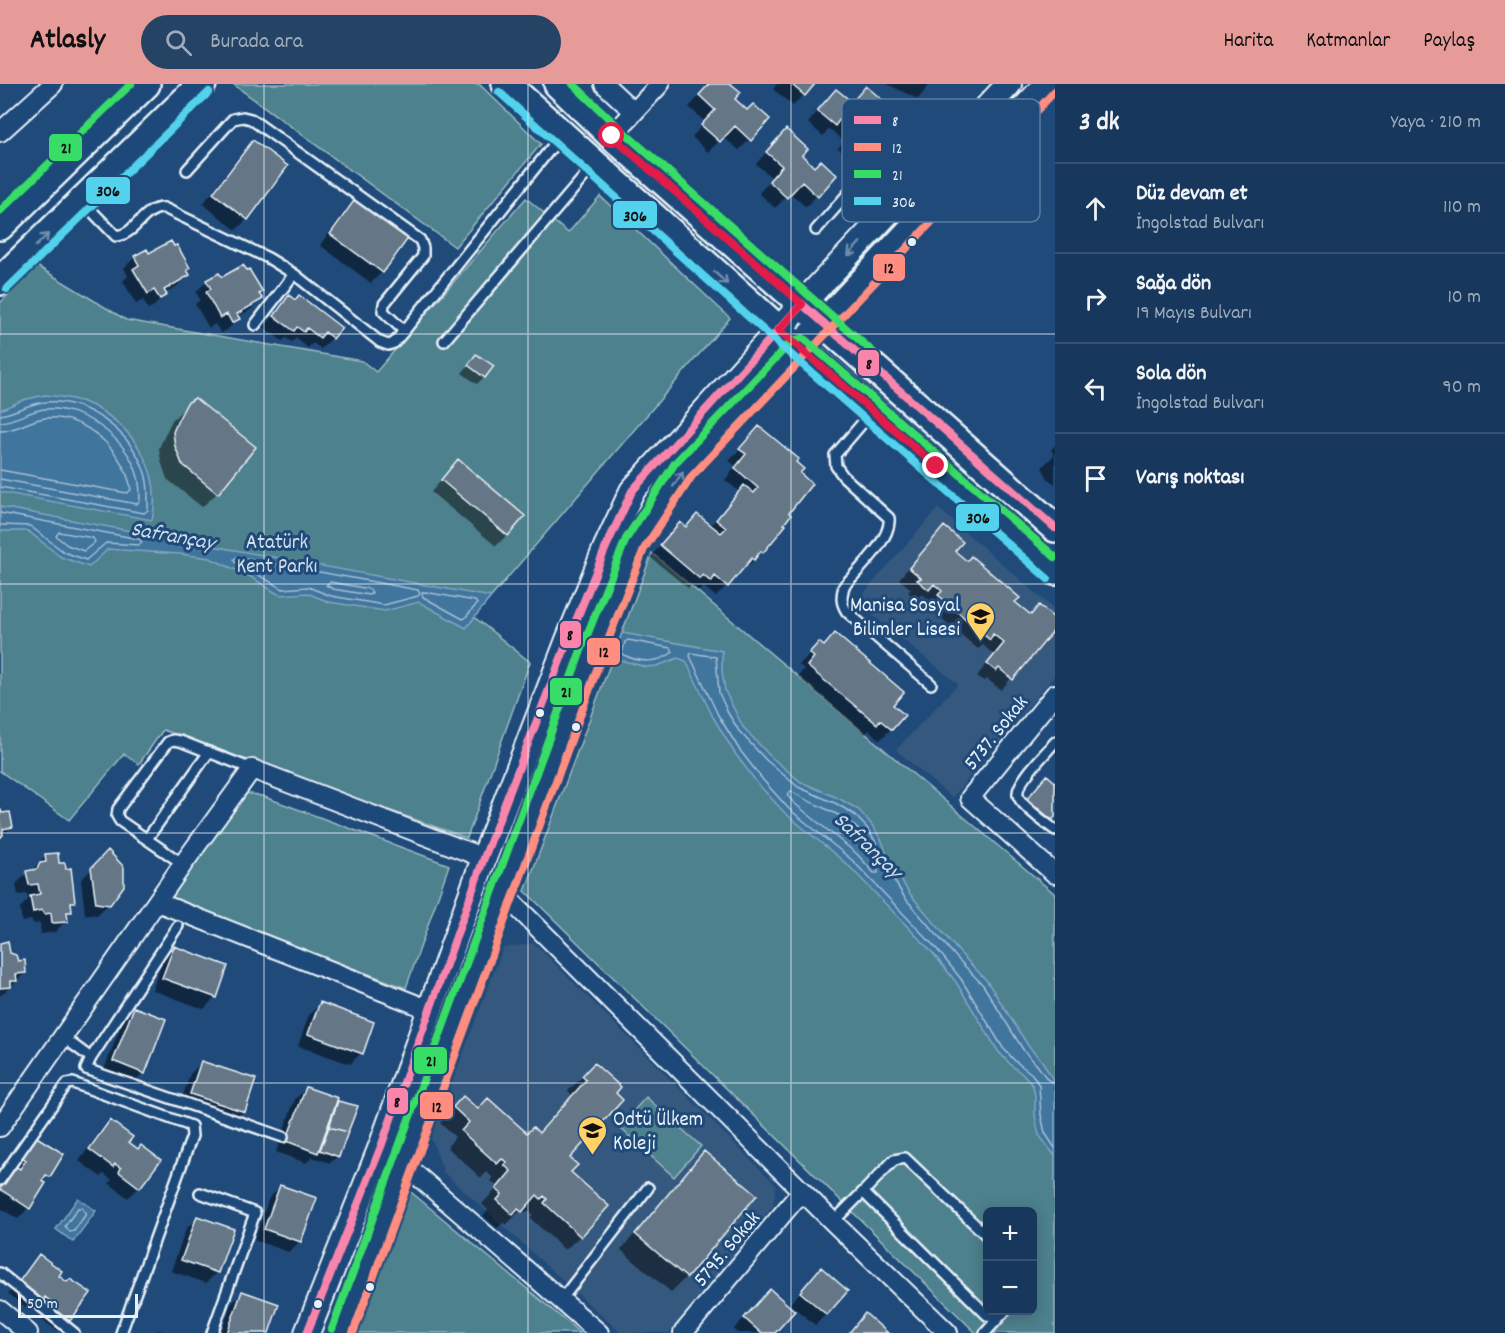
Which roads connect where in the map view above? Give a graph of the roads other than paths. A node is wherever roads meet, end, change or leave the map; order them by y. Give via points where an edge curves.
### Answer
1 (53, 84) edge
2 (146, 84) edge
3 (202, 84) edge
4 (506, 84) edge
5 (558, 84) edge
6 (604, 84) edge
7 (660, 84) edge
8 (1009, 84) edge
9 (1047, 84) edge
10 (995, 99) edge
11 (1033, 99) edge
12 (633, 111) junction
13 (0, 132) edge
14 (561, 135) junction
15 (612, 136) junction
16 (594, 165) junction
17 (187, 170) dead end
18 (842, 200) edge
19 (82, 201) junction
20 (879, 222) edge
21 (911, 222) edge
22 (918, 222) edge
23 (915, 225) junction
24 (0, 226) edge
25 (816, 230) dead end
26 (294, 274) junction
27 (0, 281) edge
28 (802, 304) junction
29 (824, 322) junction
30 (255, 325) dead end
31 (779, 330) junction
32 (404, 331) junction
33 (444, 341) dead end
34 (800, 348) junction
35 (873, 411) junction
36 (1055, 528) edge
37 (1055, 571) edge
38 (568, 640) junction
39 (593, 649) junction
40 (931, 684) dead end
41 (1055, 694) edge
42 (1054, 745) edge
43 (209, 752) junction
44 (252, 769) junction
45 (1055, 831) edge
46 (147, 840) junction
47 (484, 858) junction
48 (183, 864) junction
49 (1055, 874) edge
50 (473, 890) junction
51 (503, 897) junction
52 (157, 902) junction
53 (178, 927) dead end
54 (430, 1010) junction
55 (64, 1038) junction
56 (91, 1058) junction
57 (0, 1126) edge
58 (283, 1137) dead end
59 (382, 1144) junction
60 (405, 1165) junction
61 (0, 1180) edge
62 (648, 1188) dead end
63 (802, 1191) junction
64 (863, 1192) junction
65 (200, 1193) dead end
66 (833, 1222) junction
67 (983, 1233) edge
68 (1, 1275) edge
69 (561, 1300) junction
70 (0, 1310) edge
71 (983, 1311) edge
72 (1002, 1315) edge
73 (942, 1331) edge
74 (28, 1333) edge
75 (74, 1333) edge
76 (121, 1333) edge
77 (212, 1333) edge
78 (307, 1333) edge
79 (342, 1333) edge
80 (599, 1333) edge
81 (683, 1333) edge
82 (985, 1333) edge

1 - 13 street
2 - 24 main road
3 - 19 main road
4 - 14 main road
5 - 15 main road
6 - 12 street
7 - 12 street
8 - 10 main road
9 - 11 main road
12 - 15 street
14 - 16 main road
14 - 32 lane
15 - 28 main road
16 -> 31 main road
16 - 33 lane
17 - 32 lane via 233,120 251,119 420,240 423,256 384,304 383,311
18 - 25 lane
19 - 26 lane via 116,236 123,236 147,213 164,208
27 -> 19 main road
20 -> 28 main road
21 - 23 lane
22 - 23 main road
23 - 29 main road
26 - 30 lane
26 - 32 lane via 380,342 394,343
28 - 29 main road
28 - 31 main road
29 - 34 main road
29 - 36 main road
31 - 34 main road
31 - 38 main road via 632,491
34 - 35 main road
39 -> 34 main road via 635,544 684,469
35 - 37 main road
35 - 40 lane via 835,455 836,466 889,518 890,525 886,536 844,586 843,605
38 - 39 main road
38 - 47 main road
39 - 51 main road
41 - 49 street, 5737. Sokak via 970,798
42 - 45 lane via 1019,785 1017,794
43 - 44 lane
43 - 46 lane
43 - 46 lane via 180,741 168,742 118,809 120,821
44 - 47 street
44 - 48 street
46 - 48 lane
47 - 50 main road
48 - 52 street
50 - 51 main road
50 - 54 main road
51 - 60 main road
51 - 63 street
52 - 54 street
52 - 55 street
53 - 56 lane
54 - 59 main road
55 - 56 lane
55 - 57 street
56 - 58 lane via 86,1069
59 - 60 main road
59 - 78 main road
60 - 69 street
60 - 79 main road
61 - 76 lane via 68,1084 191,1126 192,1136
62 - 69 lane
63 - 66 street
63 - 81 street, 5795. Sokak
64 - 66 lane
64 - 67 lane via 894,1160 905,1158
64 - 71 lane
65 - 77 lane via 255,1213
66 - 73 street
68 - 75 lane
69 - 80 street
70 - 74 street
72 - 82 lane

